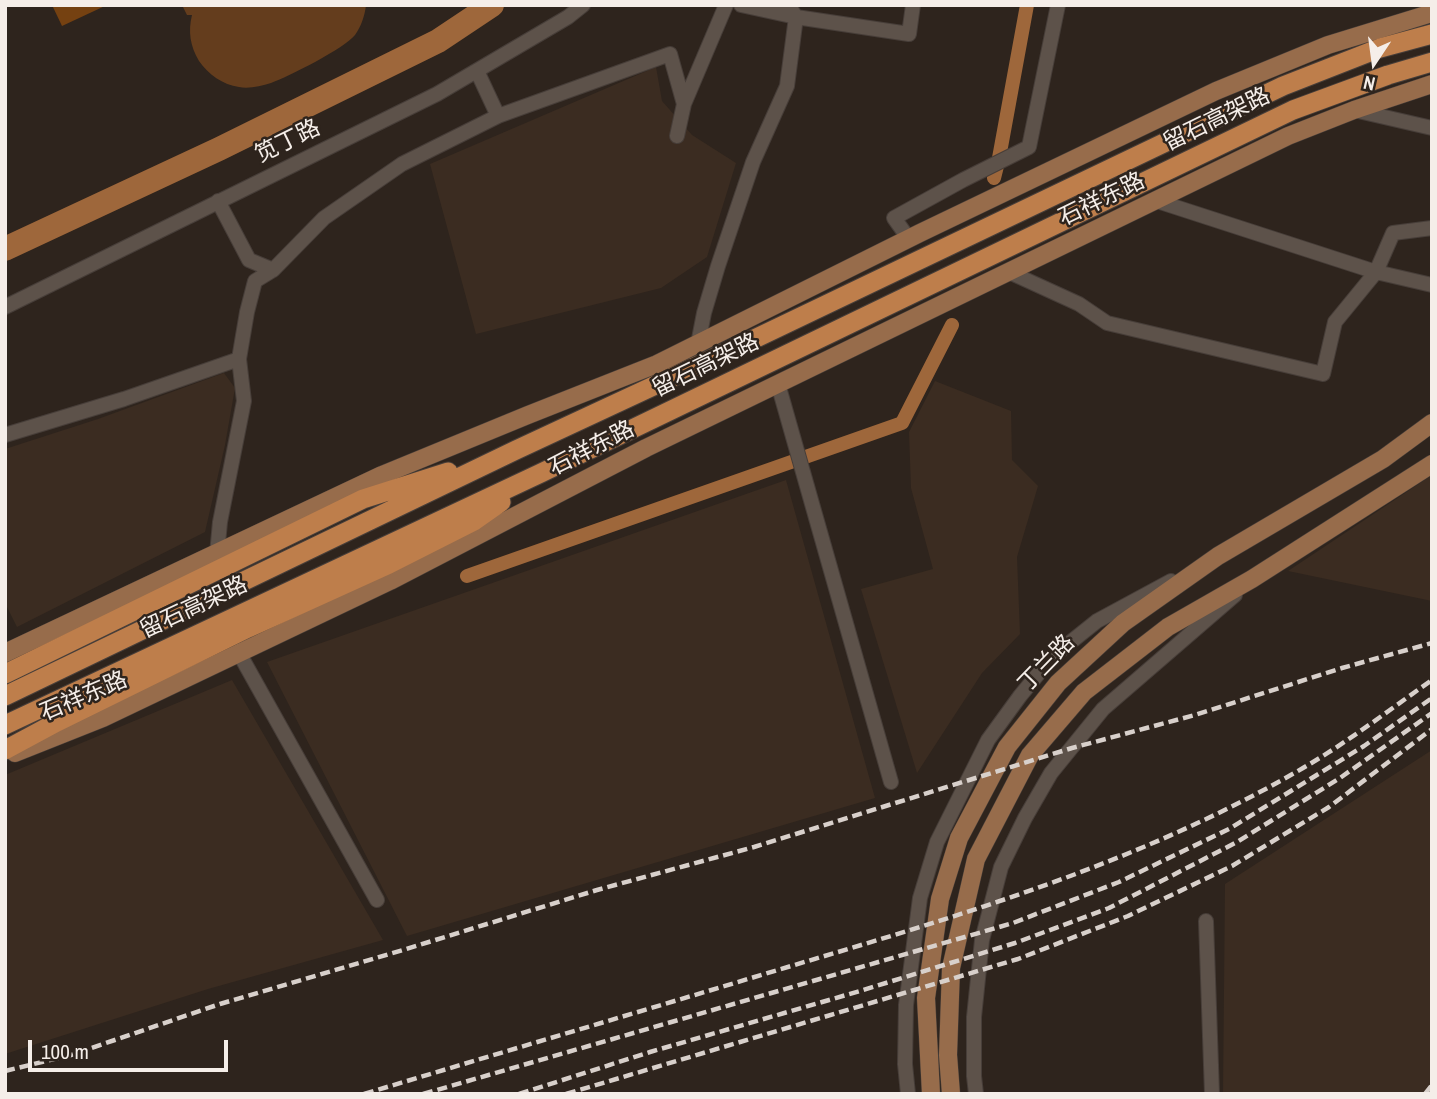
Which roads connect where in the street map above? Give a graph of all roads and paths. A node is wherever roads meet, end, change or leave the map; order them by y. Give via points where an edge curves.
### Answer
1 (583, 5) edge
2 (726, 5) edge
3 (741, 5) edge
4 (913, 5) edge
5 (1058, 5) edge
6 (792, 11) edge
7 (1432, 13) edge
8 (1432, 34) edge
9 (1432, 62) edge
10 (477, 71) junction
11 (1432, 84) edge
12 (684, 104) junction
13 (1354, 110) junction
14 (498, 116) junction
15 (1432, 128) edge
16 (677, 136) dead end
17 (218, 201) junction
18 (1157, 201) junction
19 (1432, 228) edge
20 (909, 239) junction
21 (273, 270) junction
22 (1009, 272) junction
23 (1376, 272) junction
24 (1432, 285) edge
25 (5, 307) edge
26 (698, 344) junction
27 (239, 359) junction
28 (778, 384) junction
29 (1432, 423) edge
30 (5, 435) edge
31 (516, 450) junction
32 (1432, 464) edge
33 (541, 473) junction
34 (217, 554) junction
35 (1218, 556) junction
36 (1252, 579) junction
37 (5, 653) edge
38 (239, 653) junction
39 (5, 674) edge
40 (5, 696) edge
41 (5, 725) edge
42 (5, 750) edge
43 (5, 757) edge
44 (891, 782) dead end
45 (377, 900) dead end
46 (1206, 921) dead end
47 (908, 1094) edge
48 (931, 1094) edge
49 (951, 1094) edge
50 (976, 1094) edge
51 (1212, 1094) edge

1 - 10 street, 笕丁路
2 - 12 street
3 - 6 street
4 - 6 street via 909,34
5 - 20 street via 1029,147 894,218
6 - 26 street via 787,86 749,175
7 - 20 main road via 1328,45 1216,91
8 - 31 highway, 留石高架路 via 1380,48 1283,86
9 - 33 highway, 留石高架路 via 1293,110
10 - 14 street
10 - 17 street, 笕丁路
11 - 13 main road, 石祥东路
12 - 14 street via 670,54
12 - 16 street
13 - 15 street
13 - 18 main road, 石祥东路 via 1288,136
14 - 21 street via 402,164 324,218
17 - 21 street via 249,260
17 - 25 street, 笕丁路
18 - 22 main road, 石祥东路
18 - 23 street
19 - 23 street via 1393,233
20 - 26 main road
21 - 27 street via 255,281
22 - 23 street via 1079,304 1107,323 1323,374 1335,322
22 - 28 main road, 石祥东路
23 - 24 street
26 - 34 main road via 382,475
27 - 30 street
27 - 34 street via 244,401
28 - 38 main road, 石祥东路
28 - 44 street
29 - 35 main road, 丁兰路 via 1383,459
31 - 39 highway via 363,499
31 - 40 highway, 留石高架路
32 - 36 main road, 丁兰路
33 - 41 highway, 留石高架路
33 - 42 highway via 474,521 224,639
34 - 37 main road
35 - 47 street via 1079,635 1052,657 988,740 937,842 920,898 906,1005
35 - 48 main road, 丁兰路 via 1114,632 1058,683 1007,747 959,838 940,899 926,998
36 - 49 main road, 丁兰路 via 1168,627 1084,692 1030,755 976,859 951,968
36 - 50 street via 1103,709 1051,773 1025,818 1001,867 982,940 974,1017
38 - 43 main road, 石祥东路 via 103,718
38 - 45 street
46 - 51 street

